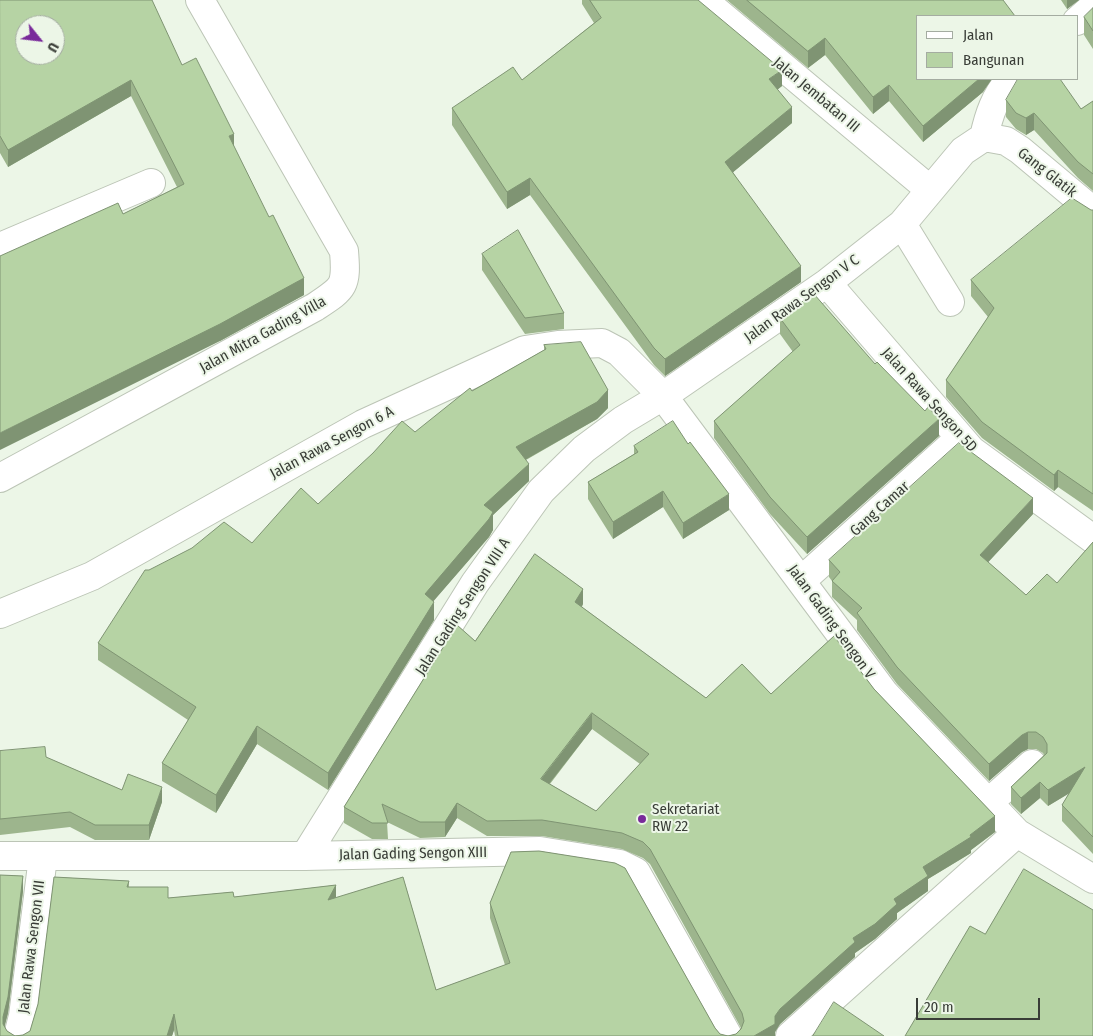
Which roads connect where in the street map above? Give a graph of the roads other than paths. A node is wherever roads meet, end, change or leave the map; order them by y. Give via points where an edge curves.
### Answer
1 (200, 0) edge
2 (703, 0) edge
3 (1093, 7) edge
4 (1078, 20) edge
5 (1009, 80) edge
6 (984, 137) junction
7 (151, 183) dead end
8 (930, 189) junction
9 (1090, 201) edge
10 (902, 224) junction
11 (2, 242) edge
12 (828, 283) junction
13 (950, 302) dead end
14 (662, 396) junction
15 (960, 438) junction
16 (0, 478) edge
17 (1093, 539) edge
18 (801, 581) junction
19 (0, 614) edge
20 (1032, 764) edge
21 (988, 803) junction
22 (1017, 833) junction
23 (0, 856) edge
24 (305, 856) junction
25 (43, 857) junction
26 (1093, 879) edge
27 (18, 1036) edge
28 (728, 1036) edge
29 (790, 1036) edge

1 - 16 street, Jalan Mitra Gading Villa via 344,251 346,275 343,283 339,292 315,307
2 - 8 street, Jalan Jembatan III
3 - 4 street
5 - 6 street via 996,96
6 - 8 street via 963,151
6 - 9 street, Gang Glatik via 1006,141
7 - 11 street
8 - 10 street, Jalan Rawa Sengon V C
10 - 12 street, Jalan Rawa Sengon V C
10 - 13 street
12 - 14 street, Jalan Rawa Sengon V C
12 - 15 street, Jalan Rawa Sengon 5D
14 - 18 street, Jalan Gading Sengon V
14 - 19 street, Jalan Rawa Sengon 6 A via 619,352 602,343 525,350 364,424 92,576
14 - 24 street, Jalan Gading Sengon VIII A via 584,449 541,491 475,583
15 - 17 street, Jalan Rawa Sengon 5D via 971,450
15 - 18 street, Gang Camar
18 - 21 street, Jalan Gading Sengon V via 885,694
20 - 21 street
21 - 22 street, Jalan Gading Sengon V
22 - 26 street, Jalan Gading Sengon V
22 - 29 street
23 - 25 street, Jalan Gading Sengon XIII
24 - 25 street, Jalan Gading Sengon XIII
24 - 28 street, Jalan Gading Sengon XIII via 540,852 620,864 636,872
25 - 27 street, Jalan Rawa Sengon VII

